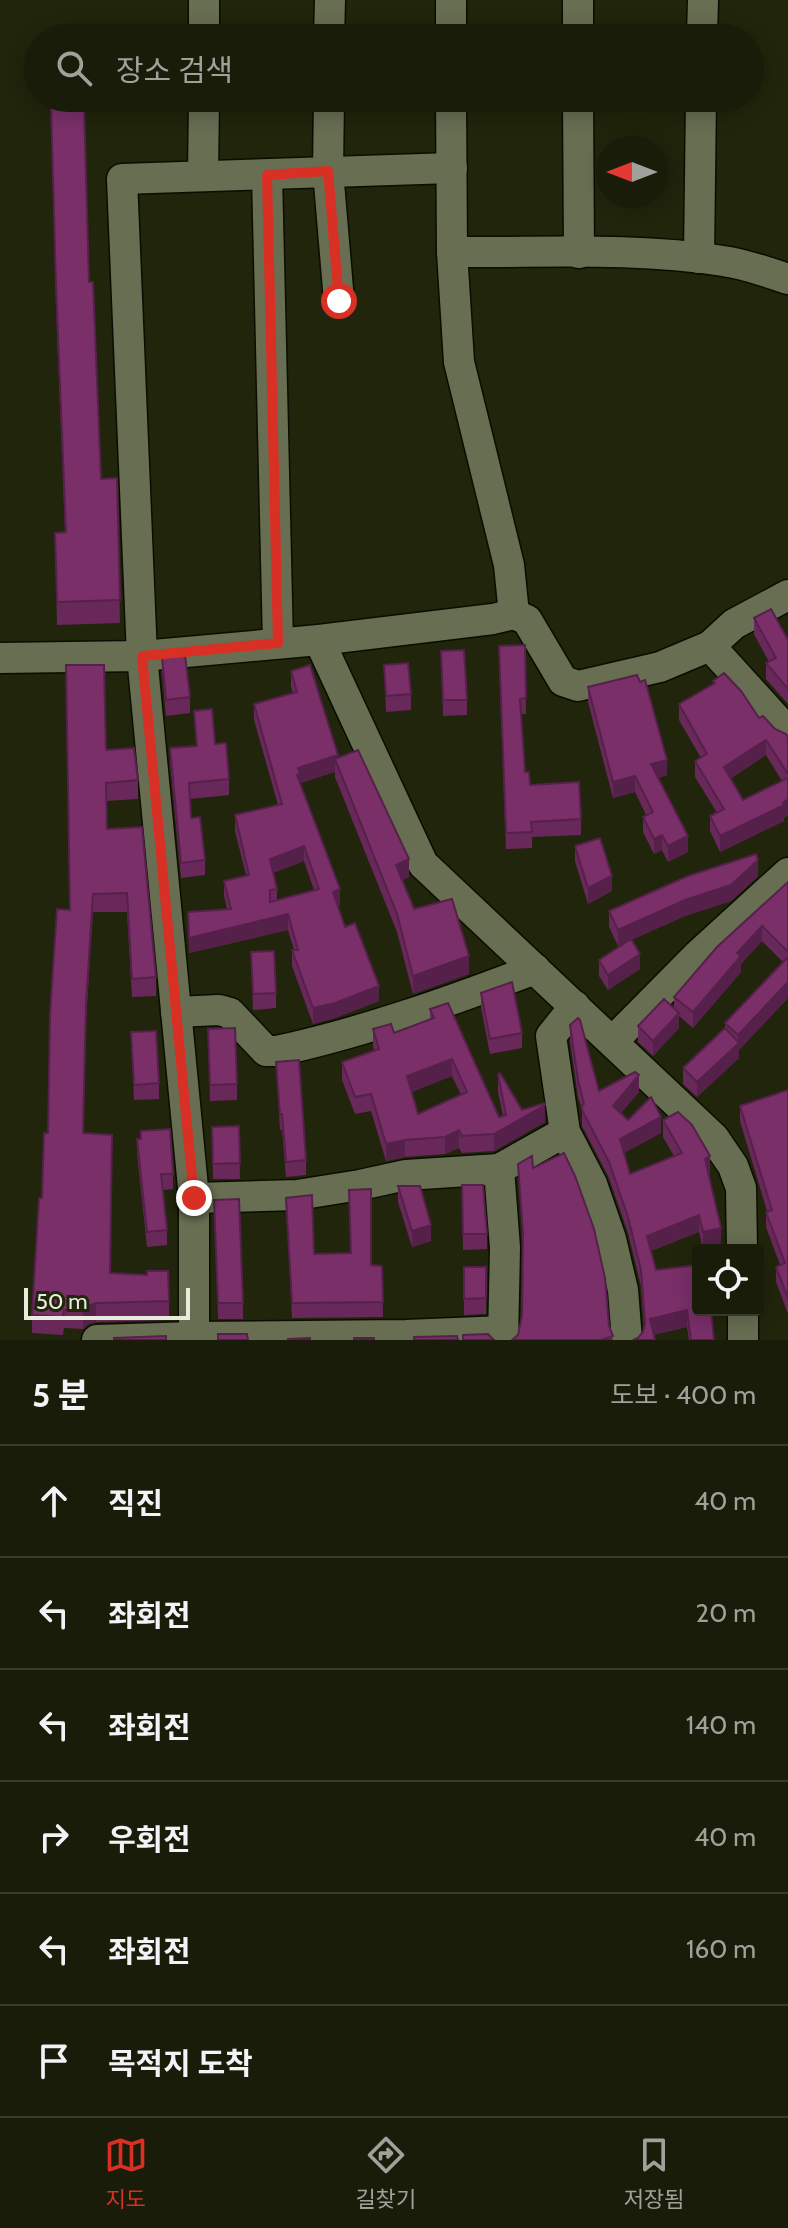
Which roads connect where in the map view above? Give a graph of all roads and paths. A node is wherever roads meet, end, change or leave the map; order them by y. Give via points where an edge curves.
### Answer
1 (204, 0) edge
2 (330, 0) edge
3 (451, 0) edge
4 (578, 0) edge
5 (703, 0) edge
6 (204, 24) edge
7 (329, 24) edge
8 (451, 24) edge
9 (578, 24) edge
10 (702, 24) edge
11 (204, 112) edge
12 (329, 112) edge
13 (451, 112) edge
14 (578, 112) edge
15 (701, 112) edge
16 (452, 168) junction
17 (328, 171) junction
18 (267, 175) junction
19 (203, 176) junction
20 (452, 252) junction
21 (579, 253) junction
22 (699, 258) junction
23 (788, 279) edge
24 (339, 301) dead end
25 (788, 595) edge
26 (514, 614) junction
27 (319, 640) junction
28 (278, 643) junction
29 (710, 646) junction
30 (142, 656) junction
31 (0, 658) edge
32 (788, 732) edge
33 (788, 873) edge
34 (535, 969) junction
35 (575, 1006) junction
36 (176, 1012) junction
37 (613, 1041) junction
38 (565, 1132) junction
39 (499, 1169) junction
40 (194, 1198) junction
41 (742, 1244) edge
42 (743, 1316) edge
43 (504, 1335) edge
44 (194, 1337) junction
45 (97, 1340) edge
46 (627, 1340) edge
47 (743, 1340) edge

1 - 6 street
2 - 7 street
3 - 8 street
4 - 9 street
5 - 10 street
11 - 19 street
12 - 17 street
13 - 16 street
14 - 21 street
15 - 22 street
16 - 17 street
16 - 20 street
17 - 18 street
17 - 24 street
18 - 19 street
18 - 28 street
19 - 30 street via 122,179
20 - 21 street
20 - 26 street via 459,362 509,565
21 - 22 street
22 - 23 street
25 - 29 street via 734,624
26 - 27 street
26 - 29 street via 527,620 563,681 578,686 660,667
27 - 28 street
27 - 34 street via 423,864
28 - 30 street
29 - 32 street
30 - 31 street
30 - 36 street
33 - 37 street
34 - 35 street
34 - 36 street via 465,996 277,1051 266,1051 230,1013
35 - 37 street
35 - 38 street via 551,1036
36 - 40 street
37 - 41 street via 714,1138 733,1166 741,1188
38 - 39 street
38 - 46 street via 592,1184 611,1239
39 - 40 street via 406,1175 297,1195
39 - 43 street
40 - 44 street
42 - 47 street
43 - 44 street
44 - 45 street

